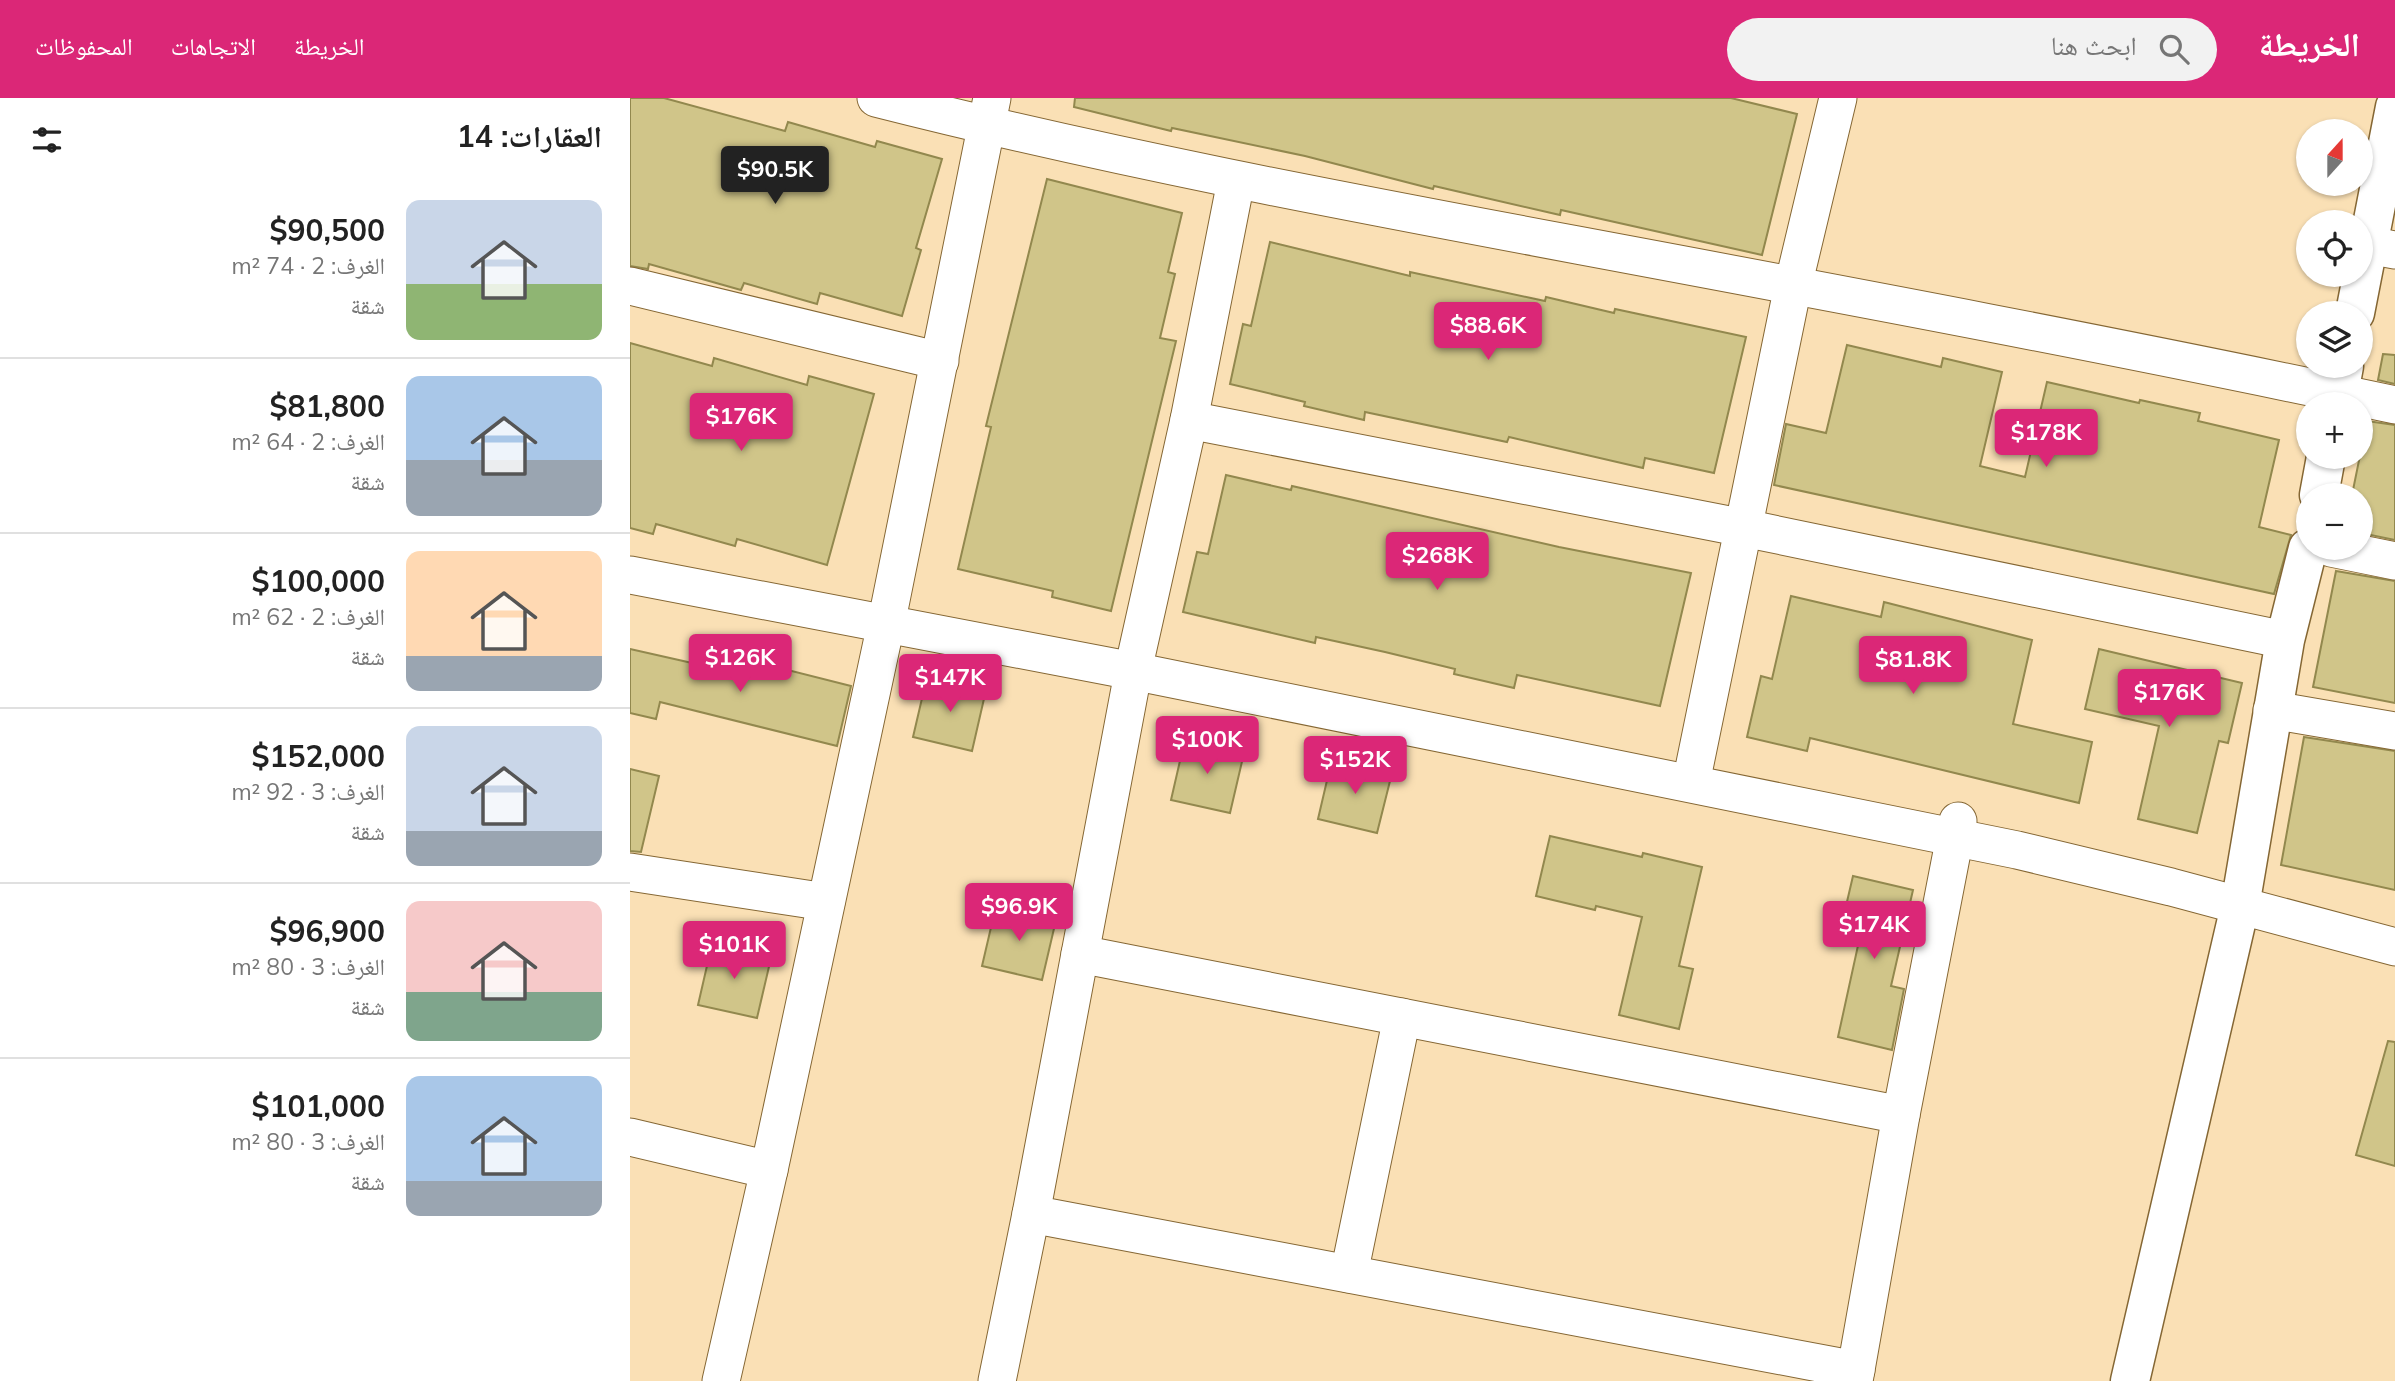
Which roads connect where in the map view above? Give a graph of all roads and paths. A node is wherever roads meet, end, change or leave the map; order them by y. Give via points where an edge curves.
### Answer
1 (876, 98) edge
2 (1838, 98) edge
3 (2395, 107) edge
4 (990, 112) edge
5 (1236, 181) junction
6 (2382, 248) edge
7 (630, 286) edge
8 (1793, 286) junction
9 (2360, 301) edge
10 (940, 361) junction
11 (2340, 388) edge
12 (2395, 405) edge
13 (1189, 420) junction
14 (1744, 528) junction
15 (2373, 557) edge
16 (630, 559) edge
17 (2305, 560) edge
18 (2395, 561) edge
19 (630, 575) edge
20 (887, 617) junction
21 (2286, 640) junction
22 (1135, 664) junction
23 (2272, 710) junction
24 (2395, 731) edge
25 (1693, 774) junction
26 (1957, 829) junction
27 (630, 872) edge
28 (2241, 898) junction
29 (826, 902) junction
30 (2395, 929) edge
31 (2395, 947) edge
32 (1080, 954) junction
33 (1402, 1017) junction
34 (1901, 1115) junction
35 (630, 1137) edge
36 (769, 1170) junction
37 (1031, 1214) junction
38 (1349, 1274) junction
39 (1855, 1375) edge
40 (728, 1380) edge
41 (997, 1381) edge
42 (2130, 1381) edge

1 - 4 street
2 - 8 street
3 - 6 street
4 - 5 street
4 - 10 street
5 - 8 street
5 - 13 street
6 - 9 street
7 - 10 street
8 - 11 street
8 - 14 street
10 - 20 street
11 - 12 street
13 - 14 street
13 - 22 street
14 - 21 street
14 - 25 street
15 - 18 street
16 - 20 street
17 - 21 street
19 - 20 street
20 - 22 street
20 - 29 street
21 - 23 street
22 - 25 street
22 - 32 street
23 - 24 street
23 - 28 street
25 - 26 street
26 - 28 street via 2093,852
26 - 34 street
27 - 29 street
28 - 30 street
28 - 31 street
28 - 42 street
29 - 36 street
32 - 33 street
32 - 37 street
33 - 34 street
33 - 38 street
34 - 39 street
35 - 36 street
36 - 40 street
37 - 38 street
37 - 41 street
38 - 39 street

